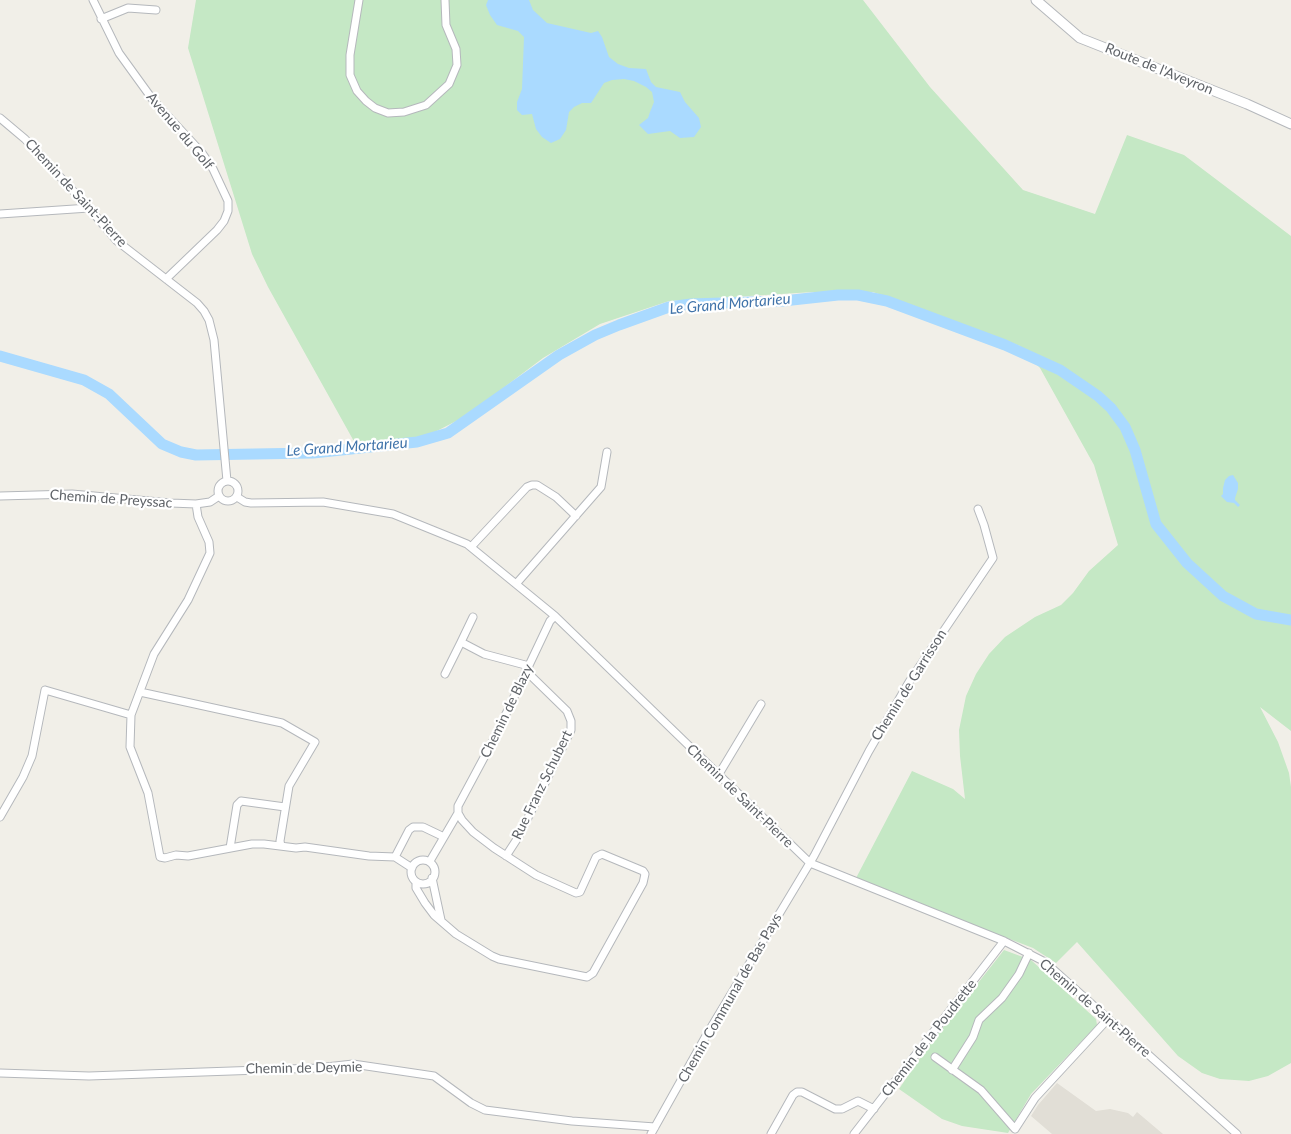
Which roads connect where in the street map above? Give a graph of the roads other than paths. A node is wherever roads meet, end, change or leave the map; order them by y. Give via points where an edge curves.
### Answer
1 (93, 0) edge
2 (359, 0) edge
3 (445, 0) edge
4 (1036, 0) edge
5 (156, 10) dead end
6 (102, 18) junction
7 (0, 118) edge
8 (1291, 124) edge
9 (90, 208) junction
10 (0, 214) edge
11 (166, 279) junction
12 (608, 452) dead end
13 (227, 481) junction
14 (0, 496) edge
15 (219, 496) junction
16 (237, 496) junction
17 (196, 504) junction
18 (978, 509) dead end
19 (576, 516) junction
20 (471, 547) junction
21 (516, 584) junction
22 (555, 616) junction
23 (473, 617) dead end
24 (462, 642) junction
25 (528, 669) junction
26 (445, 674) dead end
27 (140, 692) junction
28 (761, 704) dead end
29 (131, 715) junction
30 (718, 774) junction
31 (285, 807) junction
32 (458, 810) junction
33 (0, 817) edge
34 (444, 837) junction
35 (281, 846) junction
36 (230, 848) junction
37 (506, 856) junction
38 (395, 857) junction
39 (430, 862) junction
40 (810, 863) junction
41 (412, 868) junction
42 (432, 878) junction
43 (416, 882) junction
44 (441, 921) junction
45 (1004, 941) junction
46 (1029, 953) junction
47 (1108, 1019) junction
48 (935, 1056) dead end
49 (952, 1070) junction
50 (0, 1073) edge
51 (874, 1109) junction
52 (655, 1127) junction
53 (651, 1134) edge
54 (771, 1134) edge
55 (854, 1134) edge
56 (1238, 1134) edge

1 - 6 street, Avenue du Golf
2 - 3 street via 350,75 366,102 388,112 404,112 426,105 449,84 457,65 456,49 446,25
4 - 8 street, Route de l'Aveyron via 1080,38
5 - 6 street via 128,8
6 - 11 street, Avenue du Golf via 119,53 138,81 202,153 228,201 228,211 217,230
7 - 9 street, Chemin de Saint-Pierre via 25,139
9 - 10 street
9 - 11 street, Chemin de Saint-Pierre via 117,241
11 - 13 street, Chemin de Saint-Pierre via 197,303 209,320 214,340
12 - 19 street via 600,487
13 - 15 street via 219,487
13 - 16 street via 236,484
14 - 17 street, Chemin de Preyssac via 72,494
15 - 16 street via 230,501
15 - 17 street, Chemin de Preyssac via 210,502
16 - 20 street, Chemin de Saint-Pierre via 251,503 323,502 393,514
17 - 27 street via 210,553 188,600 154,654
18 - 40 street, Chemin de Garrisson via 993,558 909,682
19 - 20 street via 556,497 537,484 532,485
19 - 21 street
20 - 21 street, Chemin de Saint-Pierre
21 - 22 street, Chemin de Saint-Pierre
22 - 25 street, Chemin de Blazy
22 - 30 street, Chemin de Saint-Pierre
23 - 24 street
24 - 25 street via 484,654
24 - 26 street
25 - 32 street, Chemin de Blazy
25 - 37 street, Rue Franz Schubert via 567,711 571,730
27 - 29 street
27 - 31 street via 282,723 315,742 289,786
28 - 30 street
29 - 33 street via 45,690 32,756
29 - 36 street via 130,746 148,793 160,857 188,856
30 - 40 street, Chemin de Saint-Pierre
31 - 35 street
31 - 36 street via 241,801 237,805
32 - 34 street, Chemin de Blazy
32 - 37 street via 473,832
34 - 38 street via 423,827 413,827
34 - 39 street, Chemin de Blazy
35 - 36 street via 252,844
35 - 38 street
37 - 44 street via 536,875 576,893 580,892 596,857 602,854 643,871 643,883 593,973 587,977 499,959 456,934
38 - 41 street
39 - 41 street via 420,860
39 - 42 street
40 - 45 street, Chemin de Saint-Pierre
40 - 52 street, Chemin Communal de Bas Pays
41 - 43 street
42 - 43 street via 427,884
42 - 44 street
43 - 44 street via 424,903
45 - 46 street, Chemin de Saint-Pierre
45 - 51 street, Chemin de la Poudrette
46 - 47 street, Chemin de Saint-Pierre via 1045,962
46 - 49 street via 1002,998 979,1020 973,1037
47 - 49 street via 1035,1098 1015,1130 981,1090
47 - 56 street, Chemin de Saint-Pierre
48 - 49 street
50 - 52 street, Chemin de Deymie via 89,1076 353,1064 434,1076 485,1110
51 - 54 street via 858,1101 835,1109 797,1092 792,1095
51 - 55 street, Chemin de la Poudrette
52 - 53 street, Chemin Communal de Bas Pays

